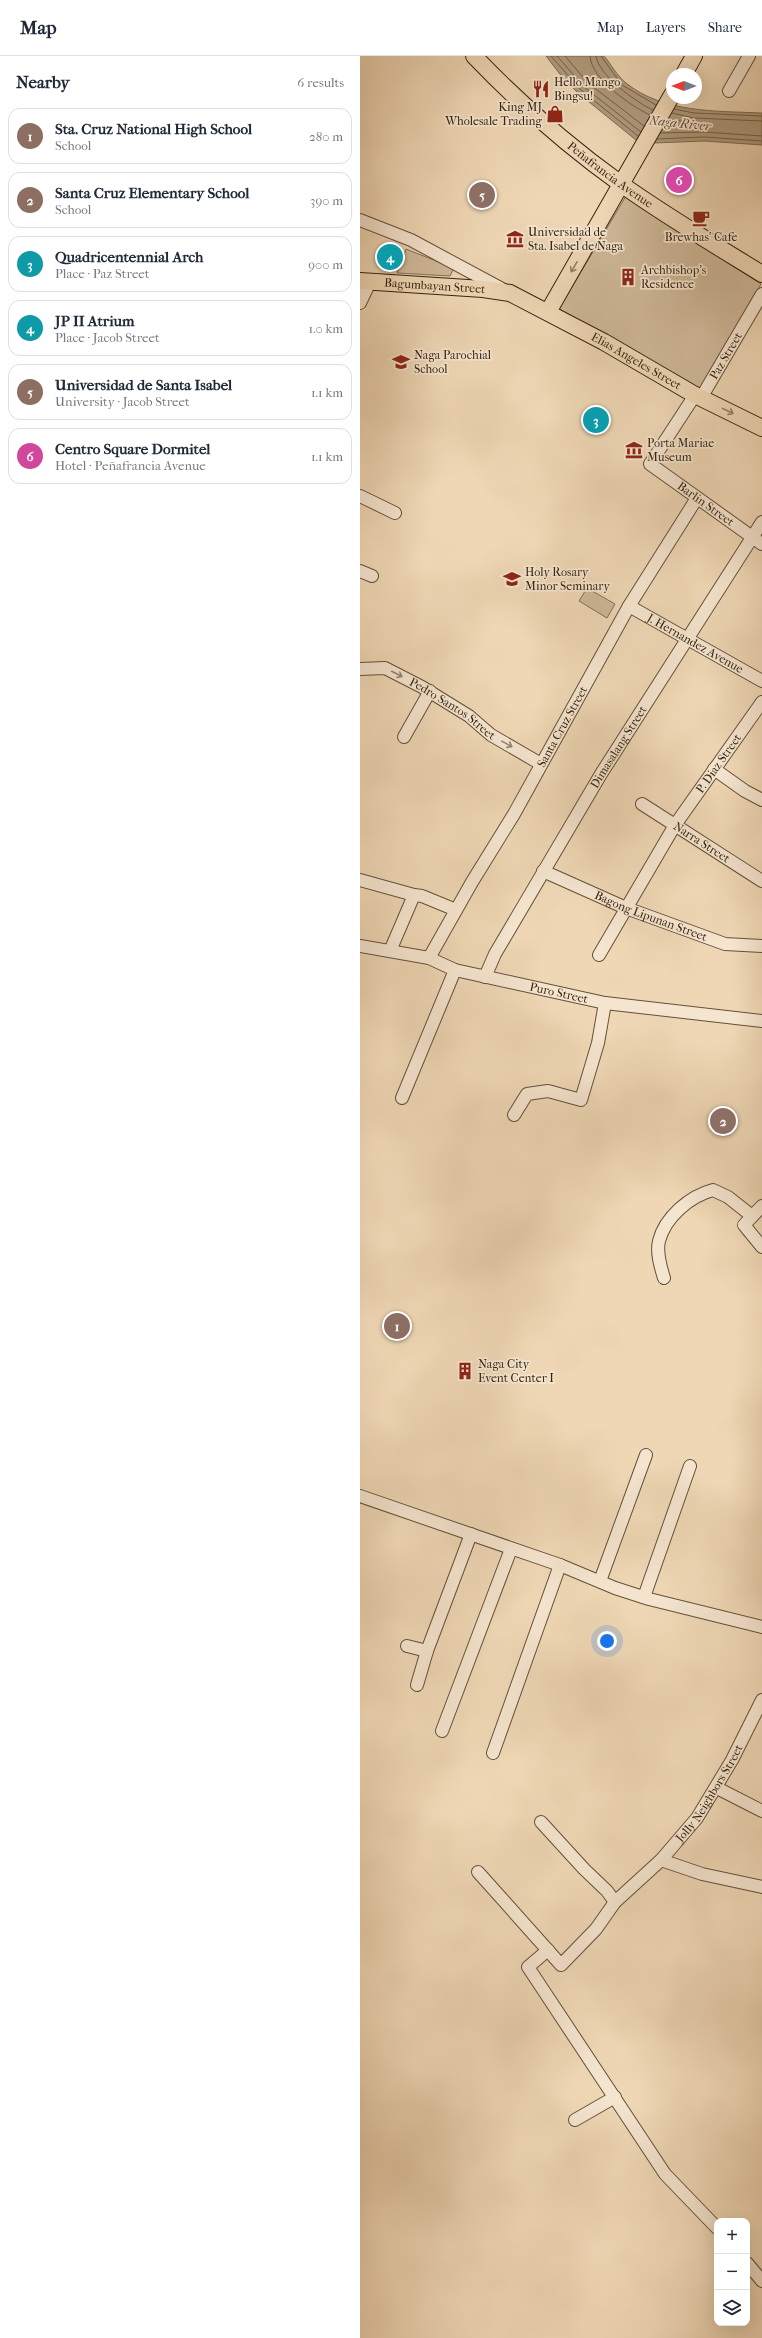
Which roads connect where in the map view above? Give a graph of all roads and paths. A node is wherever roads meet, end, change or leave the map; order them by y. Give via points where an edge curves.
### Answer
1 (474, 56) edge
2 (694, 56) edge
3 (749, 56) edge
4 (687, 68) edge
5 (729, 91) dead end
6 (667, 104) edge
7 (621, 184) junction
8 (360, 220) edge
9 (762, 274) edge
10 (365, 281) edge
11 (510, 293) junction
12 (762, 294) edge
13 (360, 303) edge
14 (548, 312) junction
15 (698, 396) junction
16 (762, 428) edge
17 (650, 464) joint
18 (360, 496) edge
19 (697, 498) junction
20 (395, 513) dead end
21 (762, 522) edge
22 (757, 540) edge
23 (360, 571) edge
24 (372, 576) dead end
25 (629, 606) junction
26 (686, 638) junction
27 (360, 669) edge
28 (762, 681) edge
29 (430, 692) junction
30 (762, 702) edge
31 (404, 736) dead end
32 (541, 764) junction
33 (714, 769) junction
34 (762, 800) edge
35 (642, 804) dead end
36 (675, 825) junction
37 (543, 871) junction
38 (360, 880) edge
39 (762, 881) edge
40 (414, 895) junction
41 (626, 908) junction
42 (456, 910) junction
43 (360, 946) edge
44 (762, 946) edge
45 (390, 952) junction
46 (599, 955) dead end
47 (430, 958) junction
48 (455, 970) junction
49 (485, 977) junction
50 (605, 1003) junction
51 (762, 1021) edge
52 (402, 1098) dead end
53 (514, 1115) dead end
54 (762, 1206) edge
55 (752, 1216) junction
56 (762, 1247) edge
57 (664, 1278) dead end
58 (646, 1455) dead end
59 (690, 1466) dead end
60 (360, 1496) edge
61 (471, 1534) junction
62 (511, 1549) junction
63 (560, 1565) junction
64 (600, 1581) junction
65 (644, 1597) junction
66 (762, 1627) edge
67 (407, 1646) dead end
68 (427, 1651) junction
69 (417, 1686) dead end
70 (762, 1700) edge
71 (442, 1731) dead end
72 (493, 1753) dead end
73 (717, 1788) junction
74 (762, 1811) edge
75 (541, 1822) dead end
76 (661, 1860) junction
77 (478, 1872) dead end
78 (762, 1887) edge
79 (615, 1902) junction
80 (548, 1950) junction
81 (615, 2097) junction
82 (575, 2120) dead end
83 (714, 2225) edge
84 (750, 2267) edge
85 (762, 2281) edge

1 - 7 main road, Peñafrancia Avenue via 504,88 545,125
2 - 4 main road
3 - 5 street
6 - 7 main road
7 - 9 main road, Peñafrancia Avenue
7 -> 14 main road
8 - 11 street via 412,240
10 - 11 main road, Bagumbayan Street
10 - 13 street
11 - 14 main road, Elias Angeles Street
12 - 15 street, Paz Street
14 - 15 main road, Elias Angeles Street
15 -> 16 main road, Elias Angeles Street
15 - 17 street, Paz Street
17 - 19 street, Barlin Street
18 - 20 street
19 - 22 street, Barlin Street
19 - 25 street, Santa Cruz Street
21 - 22 street, Dimasalang Street
22 - 26 street, Dimasalang Street
23 - 24 street
25 - 26 street, J. Hernandez Avenue
25 - 32 street, Santa Cruz Street
26 - 28 street, J. Hernandez Avenue
26 - 37 street, Dimasalang Street
27 -> 29 street, Pedro Santos Street via 385,668
29 - 31 street
29 -> 32 street, Pedro Santos Street via 469,716 491,735
30 - 33 street, P. Diaz Street
32 - 42 street, Santa Cruz Street
33 - 34 street
33 - 36 street, P. Diaz Street
35 - 36 street, Narra Street
36 - 39 street, Narra Street
36 - 41 street, P. Diaz Street
37 - 41 street, Bagong Lipunan Street
37 - 49 street, Dimasalang Street via 495,954
38 - 40 street
40 - 42 street
40 - 45 street
41 - 44 street, Bagong Lipunan Street via 725,944
41 - 46 street, P. Diaz Street
42 - 47 street, Santa Cruz Street
43 - 45 street, Puro Street
45 - 47 street, Puro Street
47 - 48 street, Puro Street
48 - 49 street, Puro Street
48 - 52 street
49 - 50 street, Puro Street
50 - 51 street, Puro Street
50 - 53 street via 598,1044 581,1100 548,1091 527,1094
54 - 55 street
55 - 56 street via 744,1225
55 - 57 street via 728,1197 713,1190 699,1193 673,1215 665,1226 659,1243 660,1266
58 - 64 street
59 - 65 street
60 - 61 street
61 - 62 street
61 - 68 street
62 - 63 street
62 - 71 street
63 - 64 street
63 - 72 street
64 - 65 street
65 - 66 street
67 - 68 street
68 - 69 street
70 - 73 street, Jolly Neighbors Street
73 - 74 street
73 - 76 street, Jolly Neighbors Street via 697,1818
75 - 79 street
76 - 78 street via 702,1874
76 - 79 street, Jolly Neighbors Street
77 - 80 street
79 - 80 street, Jolly Neighbors Street via 596,1929 562,1965
80 - 81 street via 528,1967
81 - 82 street
81 - 83 street via 665,2174
84 - 85 street

